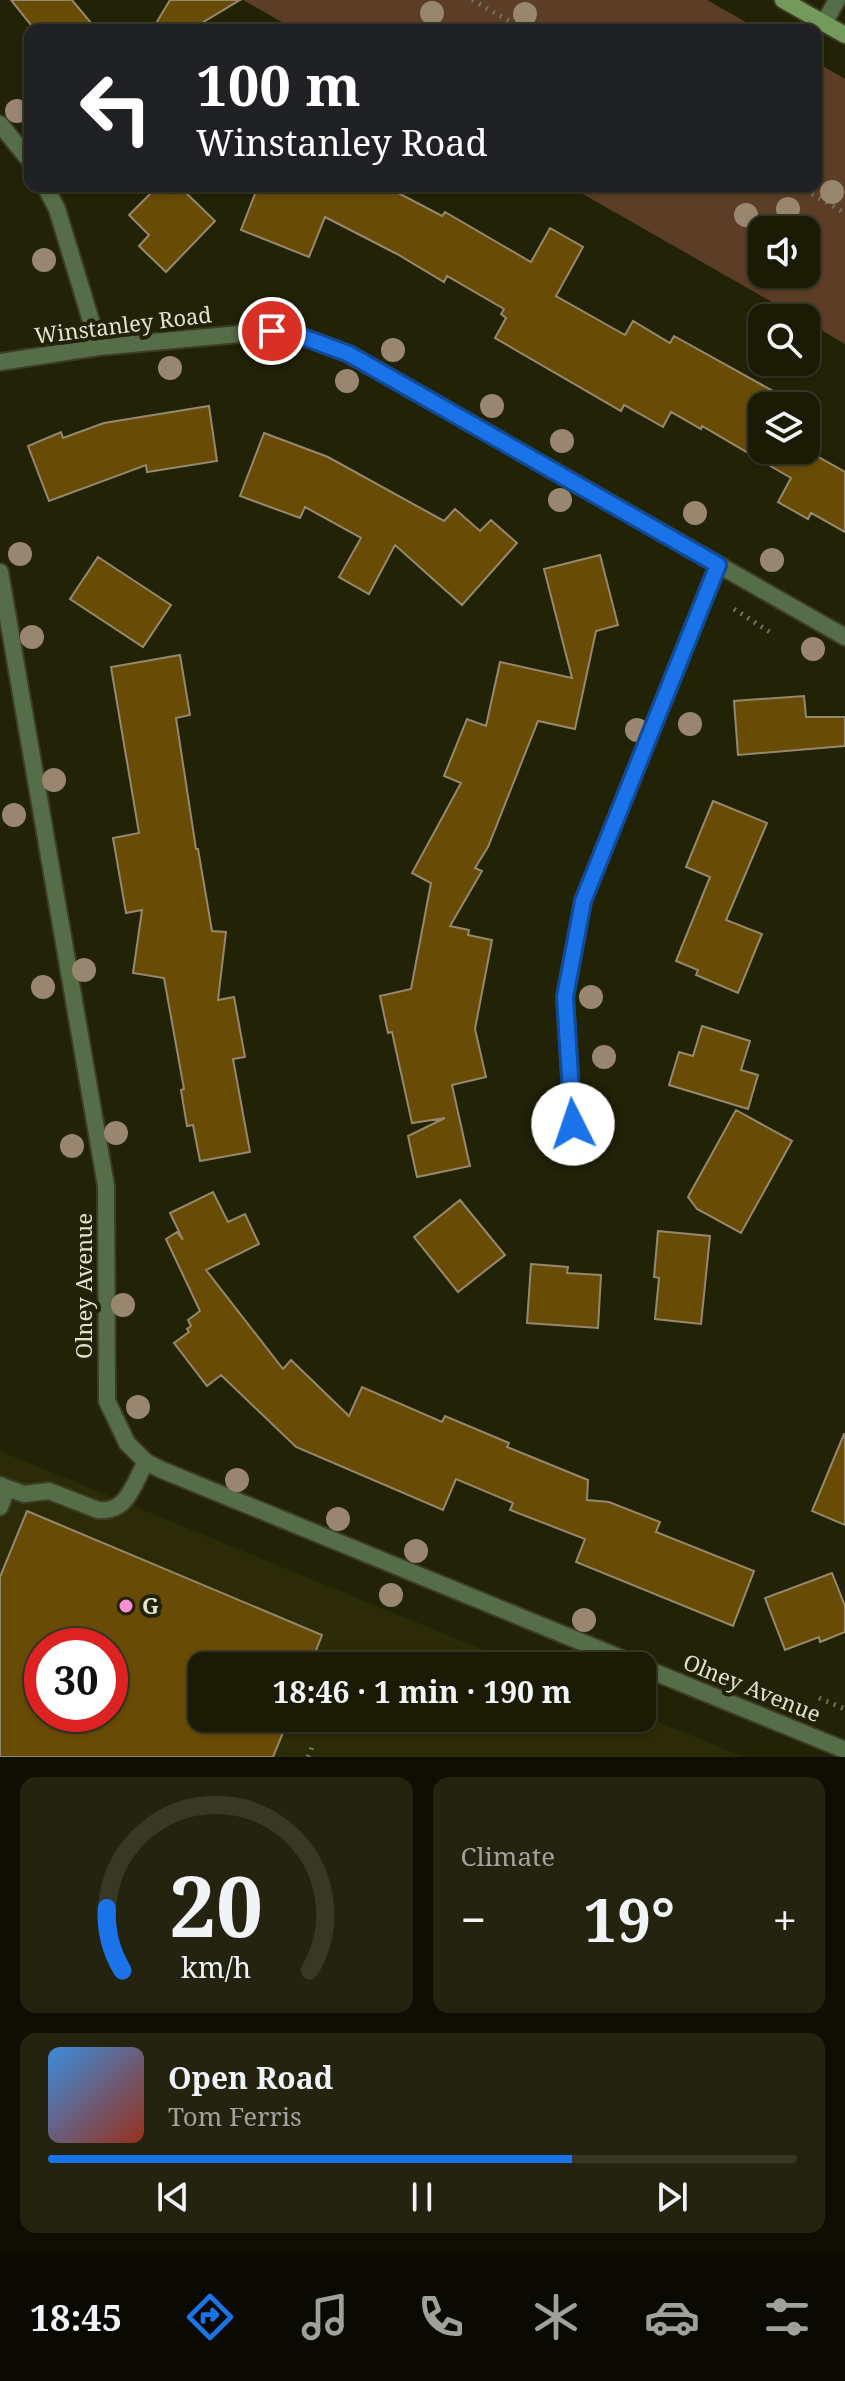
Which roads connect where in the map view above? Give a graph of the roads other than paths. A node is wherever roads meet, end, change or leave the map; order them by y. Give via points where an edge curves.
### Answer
1 (783, 0) edge
2 (837, 0) edge
3 (824, 23) junction
4 (845, 35) edge
5 (0, 124) edge
6 (24, 154) edge
7 (48, 192) edge
8 (99, 347) junction
9 (0, 362) edge
10 (718, 565) junction
11 (0, 572) edge
12 (845, 637) edge
13 (573, 1124) dead end
14 (146, 1462) junction
15 (4, 1487) edge
16 (0, 1507) edge
17 (607, 1652) edge
18 (656, 1672) edge
19 (845, 1750) edge

1 - 3 main road
2 - 3 street
3 - 4 main road
5 - 6 street
7 - 8 street
8 - 9 street, Winstanley Road
8 - 10 street, Winstanley Road via 272,331 306,338 349,354
10 - 12 street, Winstanley Road
10 - 13 street via 583,901 565,997
11 - 14 street, Olney Avenue via 106,1186 107,1401 127,1443
14 - 15 street via 124,1503 107,1511 49,1491 24,1494
14 - 17 street, Olney Avenue
15 - 16 street
18 - 19 street, Olney Avenue

